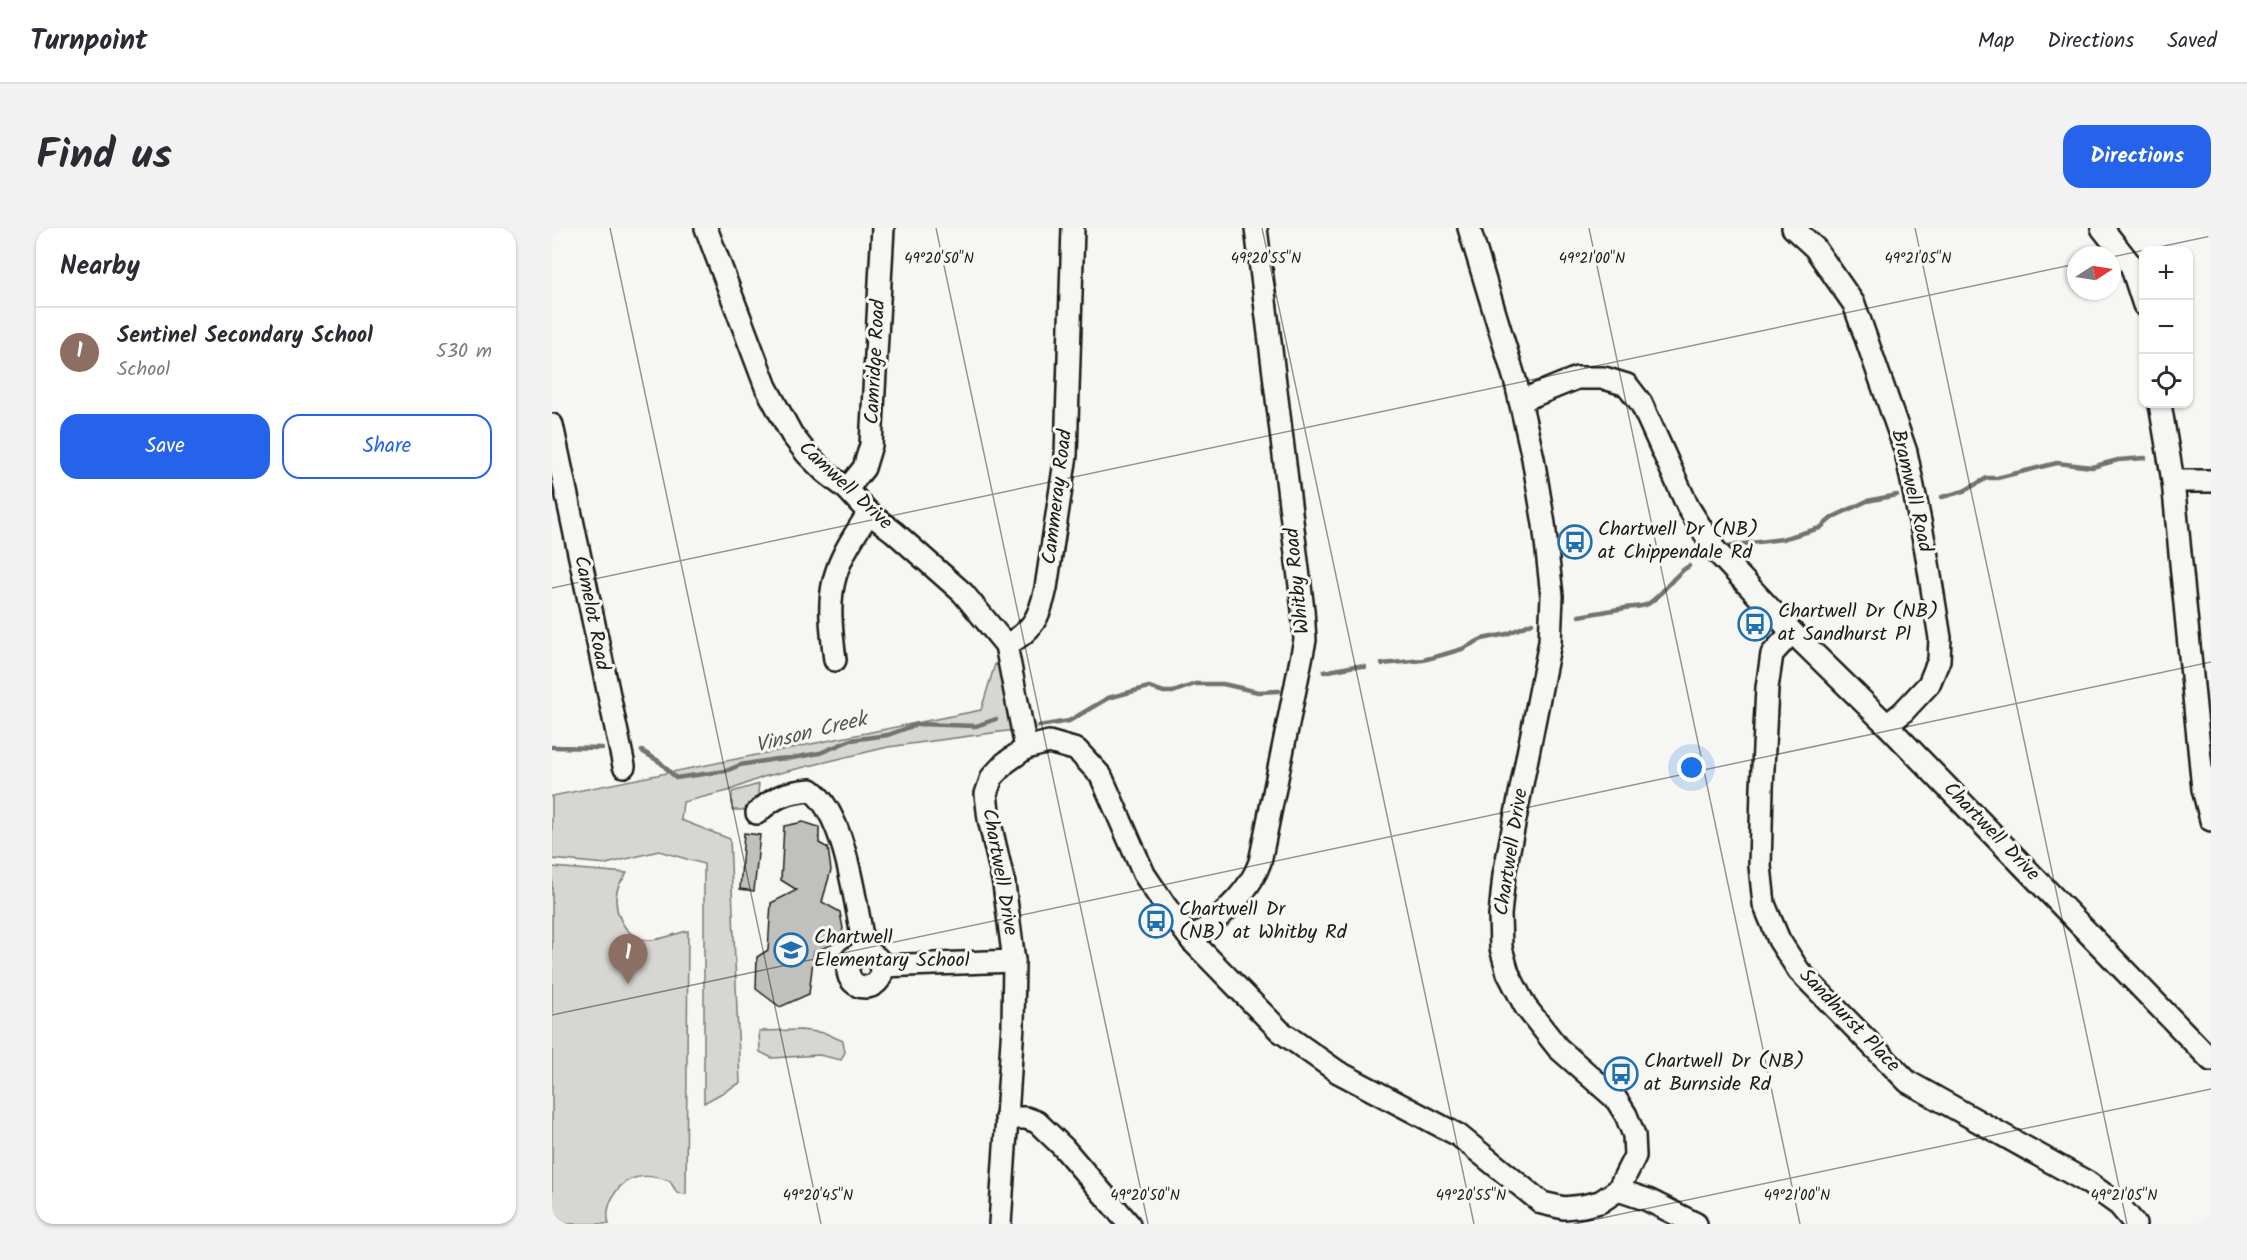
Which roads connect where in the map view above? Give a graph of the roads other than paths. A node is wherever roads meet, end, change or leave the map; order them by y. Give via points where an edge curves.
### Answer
1 (706, 228) edge
2 (883, 228) edge
3 (1073, 228) edge
4 (1256, 228) edge
5 (1469, 228) edge
6 (1794, 228) edge
7 (2102, 228) edge
8 (2142, 300) edge
9 (1520, 401) junction
10 (2161, 408) edge
11 (552, 425) edge
12 (2173, 481) junction
13 (2211, 481) edge
14 (847, 489) junction
15 (869, 513) junction
16 (1792, 632) junction
17 (1006, 645) junction
18 (835, 660) dead end
19 (1887, 725) junction
20 (1026, 748) junction
21 (624, 766) dead end
22 (758, 813) dead end
23 (2211, 820) edge
24 (1192, 941) junction
25 (865, 952) junction
26 (1014, 961) junction
27 (881, 966) junction
28 (2211, 1060) edge
29 (1006, 1118) junction
30 (1618, 1190) junction
31 (1000, 1224) edge
32 (1129, 1224) edge
33 (1696, 1224) edge
34 (2135, 1224) edge

1 - 14 street, Camwell Drive via 778,412 807,454
2 - 14 street, Camridge Road via 871,445 864,468
3 - 17 street, Cammeray Road via 1066,455 1055,531 1042,608 1029,629
4 - 24 street, Whitby Road via 1305,640 1254,878 1244,893
5 - 9 street
6 - 19 street, Bramwell Road via 1815,248 1854,304 1906,452 1926,551 1940,638 1939,660 1929,684
7 - 8 street via 2131,265
9 - 16 street, Chartwell Drive via 1577,378 1604,378 1627,385 1641,403 1689,507 1715,550
9 - 30 street, Chartwell Drive via 1544,524 1552,596 1550,642 1504,875 1501,948 1508,973 1525,1006 1558,1048 1616,1099 1626,1115 1634,1135 1635,1156
10 - 12 street
11 - 21 street, Camelot Road
12 - 13 street
12 - 23 street via 2203,789
14 - 15 street, Camwell Drive
15 - 17 street, Camwell Drive via 963,593
15 - 18 street via 845,550 833,578 830,610
16 - 19 street, Chartwell Drive
16 - 34 street, Sandhurst Place via 1772,654 1762,788 1760,866 1764,904 1779,940 1799,971 1908,1082 2087,1182 2119,1205
17 - 20 street
19 - 28 street, Chartwell Drive
20 - 24 street, Chartwell Drive via 1048,742 1077,750 1101,776 1144,874
20 - 26 street, Chartwell Drive via 992,777 986,794
22 - 25 street via 770,800 792,792 811,790 819,796 831,813 843,850
24 - 30 street, Chartwell Drive via 1280,1031 1338,1072 1458,1136 1542,1203 1564,1208 1583,1206 1600,1202
25 - 27 street via 875,956
25 - 27 street via 850,960 847,971 852,981 862,987 873,985 880,977
26 - 27 street
26 - 29 street, Chartwell Drive
29 - 31 street, Chartwell Drive
29 - 32 street via 1037,1122
30 - 33 street

